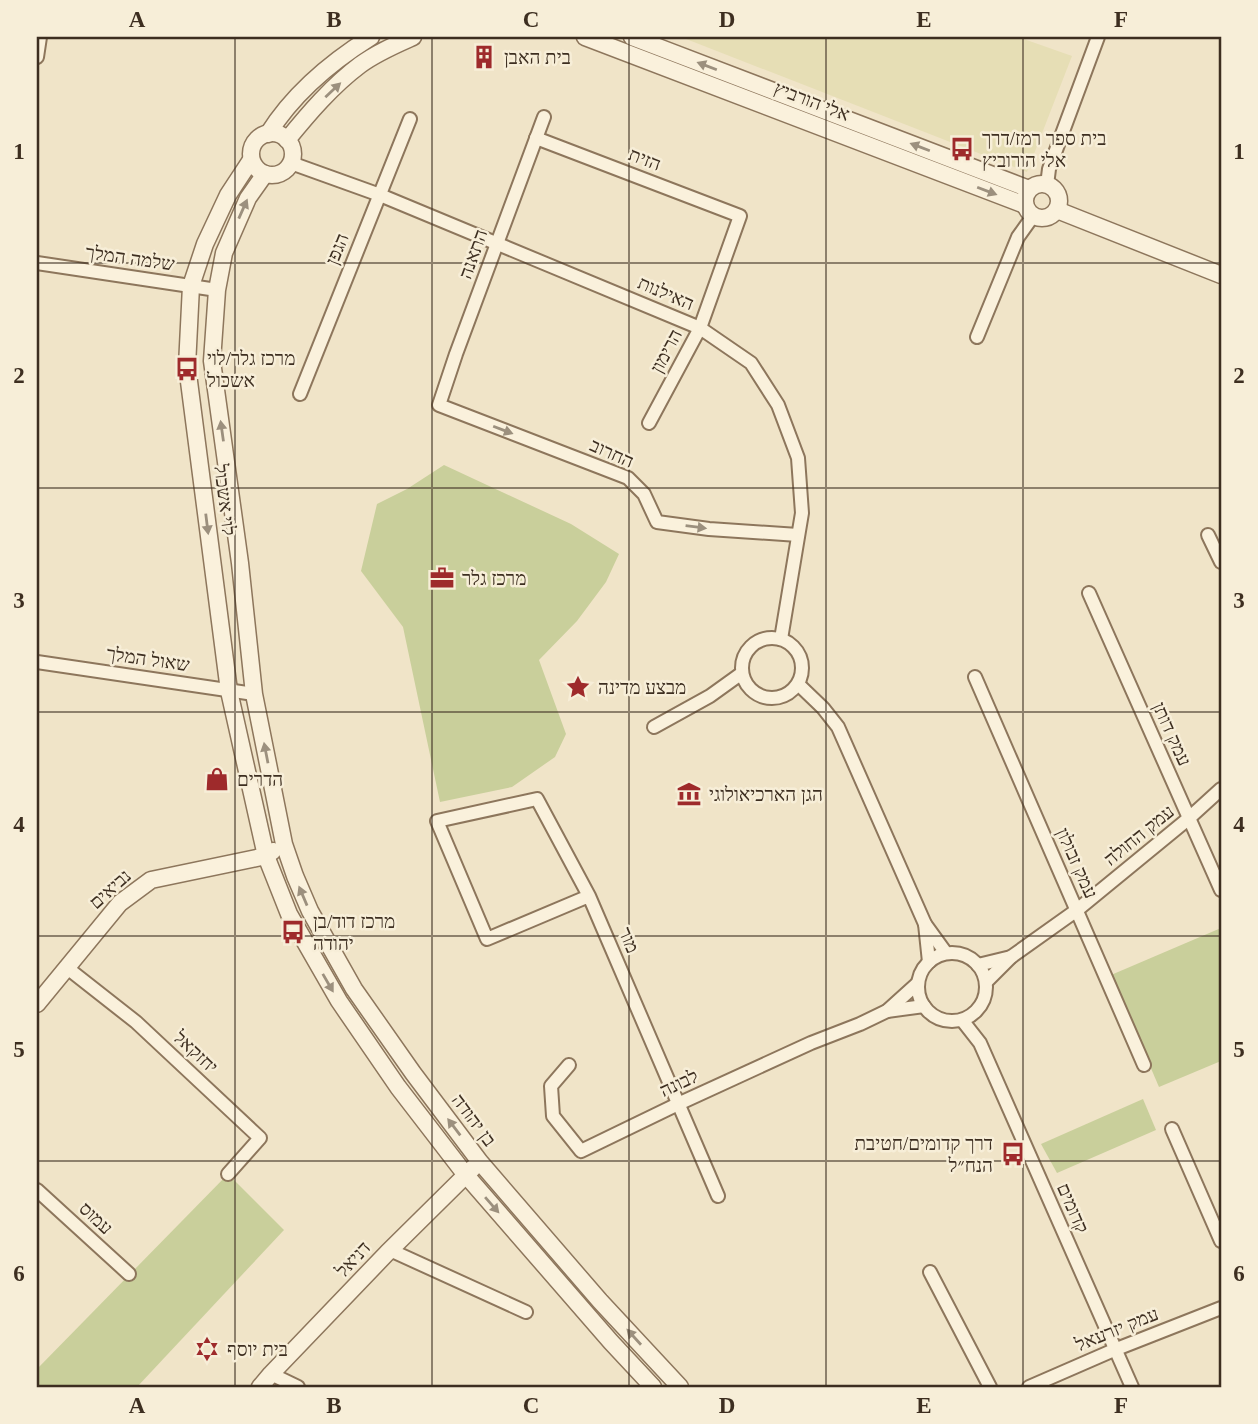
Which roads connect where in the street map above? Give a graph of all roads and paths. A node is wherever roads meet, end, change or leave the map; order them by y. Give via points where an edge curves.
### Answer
1 (40, 37) edge
2 (371, 37) edge
3 (413, 37) edge
4 (584, 37) edge
5 (632, 37) edge
6 (1098, 37) edge
7 (37, 57) edge
8 (544, 117) dead end
9 (410, 119) dead end
10 (268, 134) junction
11 (536, 138) junction
12 (287, 140) junction
13 (251, 160) junction
14 (291, 163) junction
15 (265, 174) junction
16 (1048, 185) junction
17 (380, 195) junction
18 (1029, 203) junction
19 (1057, 210) junction
20 (740, 216) joint
21 (498, 243) junction
22 (37, 264) edge
23 (1221, 275) edge
24 (191, 286) junction
25 (218, 290) junction
26 (700, 328) junction
27 (977, 337) dead end
28 (300, 394) dead end
29 (439, 405) joint
30 (649, 423) dead end
31 (798, 535) junction
32 (1208, 535) dead end
33 (1221, 562) edge
34 (1089, 593) dead end
35 (780, 639) junction
36 (37, 662) edge
37 (742, 673) junction
38 (975, 677) dead end
39 (799, 684) junction
40 (229, 691) junction
41 (254, 694) junction
42 (654, 727) dead end
43 (1221, 789) edge
44 (1188, 819) junction
45 (284, 844) junction
46 (266, 856) junction
47 (1221, 890) edge
48 (589, 896) junction
49 (1077, 911) junction
50 (925, 924) junction
51 (946, 953) junction
52 (1012, 957) junction
53 (929, 962) junction
54 (978, 965) junction
55 (66, 967) junction
56 (986, 982) junction
57 (918, 983) junction
58 (37, 1004) edge
59 (923, 1006) junction
60 (977, 1010) junction
61 (887, 1011) junction
62 (962, 1020) junction
63 (980, 1043) junction
64 (569, 1065) dead end
65 (1144, 1065) dead end
66 (678, 1104) junction
67 (1172, 1129) dead end
68 (480, 1162) junction
69 (228, 1174) dead end
70 (465, 1174) junction
71 (37, 1190) edge
72 (718, 1196) dead end
73 (1221, 1241) edge
74 (390, 1250) junction
75 (930, 1272) dead end
76 (129, 1274) dead end
77 (1221, 1308) edge
78 (526, 1312) dead end
79 (1114, 1350) junction
80 (271, 1374) junction
81 (260, 1387) edge
82 (298, 1387) edge
83 (653, 1387) edge
84 (680, 1387) edge
85 (990, 1387) edge
86 (1029, 1387) edge
87 (1132, 1387) edge

1 - 7 street
2 - 10 street via 316,77
12 -> 3 street via 360,64
4 -> 18 street, אלי הורביץ
18 -> 5 street, אלי הורביץ
6 - 16 street via 1048,169
8 - 11 street, התאנה
9 - 17 street, הגפן
10 - 12 street
10 - 13 street via 256,140
11 - 20 street, הזית
11 - 21 street, התאנה
12 - 14 street
13 - 15 street
13 - 24 street, לוי אשכול via 228,195
14 - 15 street via 277,175
14 - 17 street, האילנות
25 -> 15 street, לוי אשכול via 224,253 248,198
16 - 18 street via 1038,184
16 - 19 street via 1058,195
17 - 21 street, האילנות
17 - 28 street, הגפן
18 - 19 street via 1038,218 1049,218
18 - 27 street
19 - 23 street
20 - 26 street, הרימון
21 - 26 street, האילנות
21 - 29 street, התאנה
22 - 24 street, שלמה המלך
24 - 25 street, שלמה המלך
24 -> 40 street, לוי אשכול via 187,366
41 -> 25 street, לוי אשכול via 212,361
26 - 30 street, הרימון
26 - 31 street, האילנות via 751,363 778,405 798,458 802,513
29 -> 31 street, החרוב via 628,478 644,494 657,522
31 - 35 street, האילנות
32 - 33 street
34 - 44 street, עמק דותן
35 - 37 street via 752,645 745,653
35 - 39 street via 801,658
36 - 40 street, שאול המלך
37 - 39 street via 752,692 769,699 781,698
37 - 42 street
38 - 49 street, עמק זבולון
39 - 50 street via 838,727
40 - 41 street, שאול המלך
40 - 46 street, לוי אשכול
45 -> 41 street, לוי אשכול
43 - 44 street, עמק החולה
44 - 47 street, עמק דותן
44 - 49 street, עמק החולה
45 - 46 street, נביאים
68 -> 45 street, בן יהודה via 354,989 310,911
46 - 55 street, נביאים via 151,880 120,903
46 -> 70 street, בן יהודה via 289,914 339,1001
48 - 48 street, מור via 537,799 437,821 487,939
48 - 66 street, מור
49 - 52 street, עמק החולה
49 - 65 street, עמק זבולון
50 - 51 street
50 - 53 street
51 - 53 street
51 - 54 street via 964,955
52 - 54 street, עמק החולה
52 - 56 street, עמק החולה
53 - 57 street
54 - 56 street
55 - 58 street, נביאים
55 - 69 street, יחזקאל via 136,1022 260,1138
56 - 60 street
57 - 59 street
57 - 61 street, לבונה
59 - 61 street, לבונה
59 - 62 street via 941,1019
60 - 62 street
60 - 63 street, קדומים
61 - 66 street, לבונה
62 - 63 street, קדומים
63 - 79 street, קדומים
64 - 66 street, לבונה via 551,1086 553,1116 582,1151
66 - 72 street, מור
67 - 73 street
68 - 70 street, דניאל
84 -> 68 street, בן יהודה
70 - 74 street, דניאל
70 -> 83 street, בן יהודה
71 - 76 street, עמוס
74 - 78 street
74 - 80 street, דניאל
75 - 85 street
77 - 79 street, עמק יזרעאל
79 - 86 street, עמק יזרעאל
79 - 87 street, קדומים
80 - 81 street, דניאל
80 - 82 street

